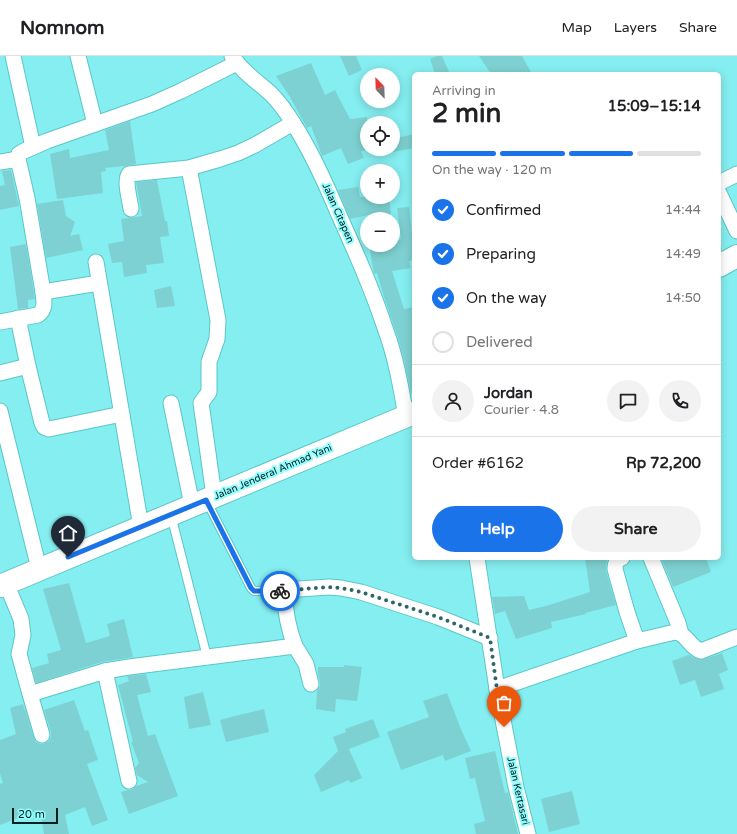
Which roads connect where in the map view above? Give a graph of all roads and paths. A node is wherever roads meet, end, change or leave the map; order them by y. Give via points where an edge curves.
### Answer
1 (13, 56) edge
2 (78, 56) edge
3 (235, 60) edge
4 (293, 123) junction
5 (96, 124) junction
6 (33, 146) junction
7 (18, 160) junction
8 (0, 162) edge
9 (189, 168) junction
10 (737, 174) edge
11 (721, 182) edge
12 (721, 197) edge
13 (131, 208) dead end
14 (737, 231) edge
15 (737, 256) edge
16 (96, 262) dead end
17 (721, 265) edge
18 (99, 283) junction
19 (43, 292) junction
20 (18, 318) junction
21 (0, 322) edge
22 (28, 366) junction
23 (0, 373) edge
24 (171, 403) dead end
25 (0, 411) edge
26 (122, 414) junction
27 (410, 415) edge
28 (204, 500) junction
29 (171, 514) junction
30 (141, 527) junction
31 (477, 560) edge
32 (618, 560) edge
33 (652, 560) edge
34 (39, 569) junction
35 (3, 584) edge
36 (284, 590) junction
37 (679, 633) junction
38 (490, 638) junction
39 (737, 638) edge
40 (637, 641) junction
41 (295, 646) junction
42 (207, 657) junction
43 (104, 671) junction
44 (311, 684) dead end
45 (497, 690) junction
46 (30, 694) junction
47 (42, 735) dead end
48 (129, 781) dead end
49 (528, 834) edge

1 - 6 street
2 - 5 street
3 - 4 street, Jalan Citapen via 271,94
3 - 5 street via 181,91
4 - 9 street via 238,153
4 - 27 street, Jalan Citapen via 328,190 359,260 387,331
5 - 6 street
6 - 7 street via 20,153
7 - 8 street
7 - 19 street
9 - 13 street via 129,174 127,182
9 - 28 street via 218,320 217,339 209,362 209,392 201,403
10 - 11 street
12 - 14 street
15 - 17 highway
16 - 18 street
18 - 19 street
18 - 26 street
19 - 20 street via 43,312
20 - 21 street
20 - 22 street
22 - 23 street
22 - 26 street via 44,427 49,429
24 - 28 street
25 - 34 street
26 - 30 street
27 - 28 highway, Jalan Jenderal Ahmad Yani
28 - 29 highway, Jalan Jenderal Ahmad Yani
28 - 36 lane via 251,588 254,591
29 - 30 highway, Jalan Jenderal Ahmad Yani
29 - 42 lane
30 - 34 highway, Jalan Jenderal Ahmad Yani
31 - 38 street, Jalan Kertasari
32 - 40 street via 615,569
33 - 37 street via 678,623
34 - 35 highway, Jalan Jenderal Ahmad Yani
35 - 46 street via 21,619 23,635 19,654
36 - 38 street via 328,587 361,592 438,617
36 - 41 street via 288,623
37 - 39 street via 700,651
37 - 40 street
38 - 45 street, Jalan Kertasari
40 - 45 street
41 - 42 street
41 - 44 street via 306,664
42 - 43 street
43 - 46 street
43 - 48 street
45 - 49 street, Jalan Kertasari via 516,788
46 - 47 street

